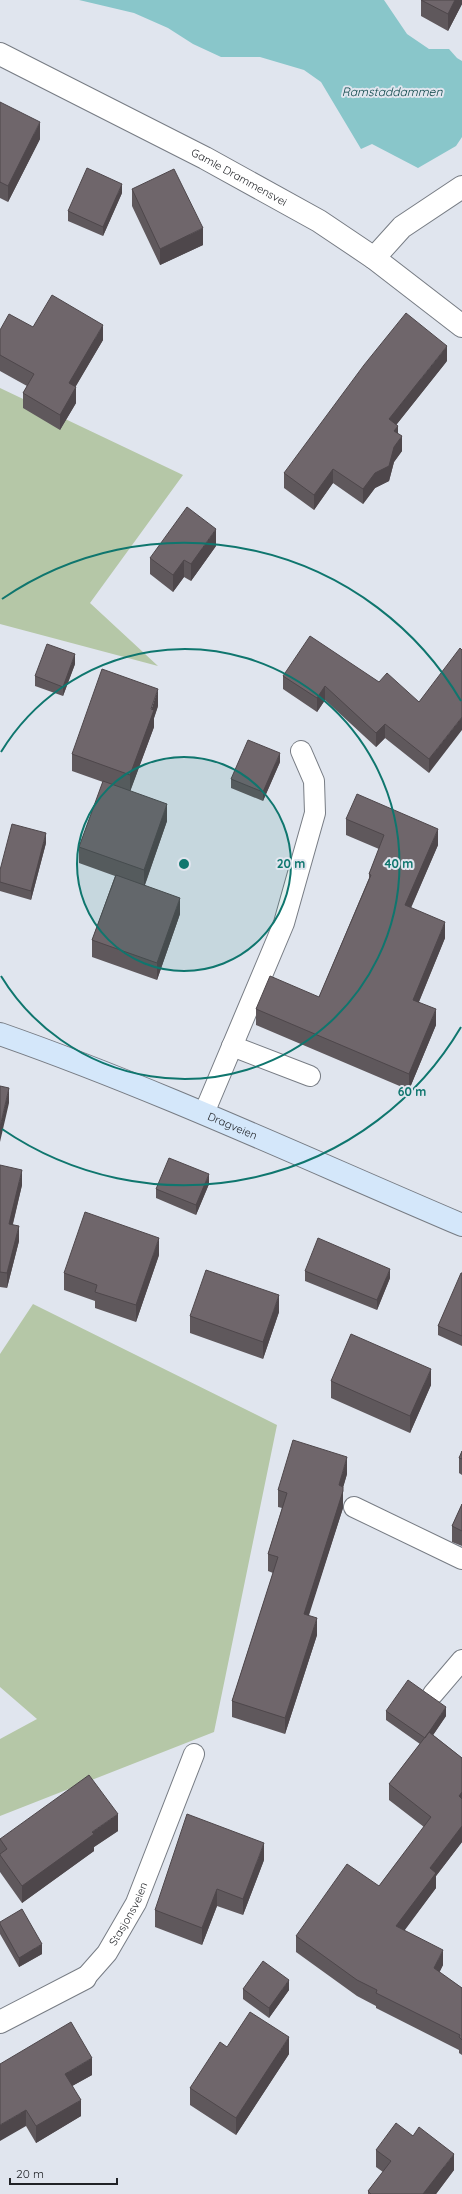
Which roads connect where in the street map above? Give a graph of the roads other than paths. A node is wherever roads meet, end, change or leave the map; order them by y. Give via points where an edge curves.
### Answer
1 (0, 54) edge
2 (462, 187) edge
3 (374, 258) junction
4 (462, 326) edge
5 (301, 751) dead end
6 (0, 1034) edge
7 (232, 1046) junction
8 (310, 1076) dead end
9 (204, 1113) junction
10 (462, 1225) edge
11 (354, 1506) dead end
12 (462, 1559) edge
13 (462, 1660) edge
14 (433, 1694) dead end
15 (194, 1754) dead end
16 (85, 1978) joint
17 (0, 2022) edge

1 - 3 street, Gamle Drammensvei via 94,104 205,158 319,221
2 - 3 street via 402,227
3 - 4 street, Gamle Drammensvei
5 - 7 lane via 314,781 315,813 284,923
6 - 9 main road, Dragveien
7 - 8 lane
7 - 9 lane
9 - 10 main road, Dragveien
11 - 12 lane
13 - 14 lane
15 - 16 lane, Stasjonsveien via 136,1903 107,1953
16 - 17 street, Stasjonsveien

